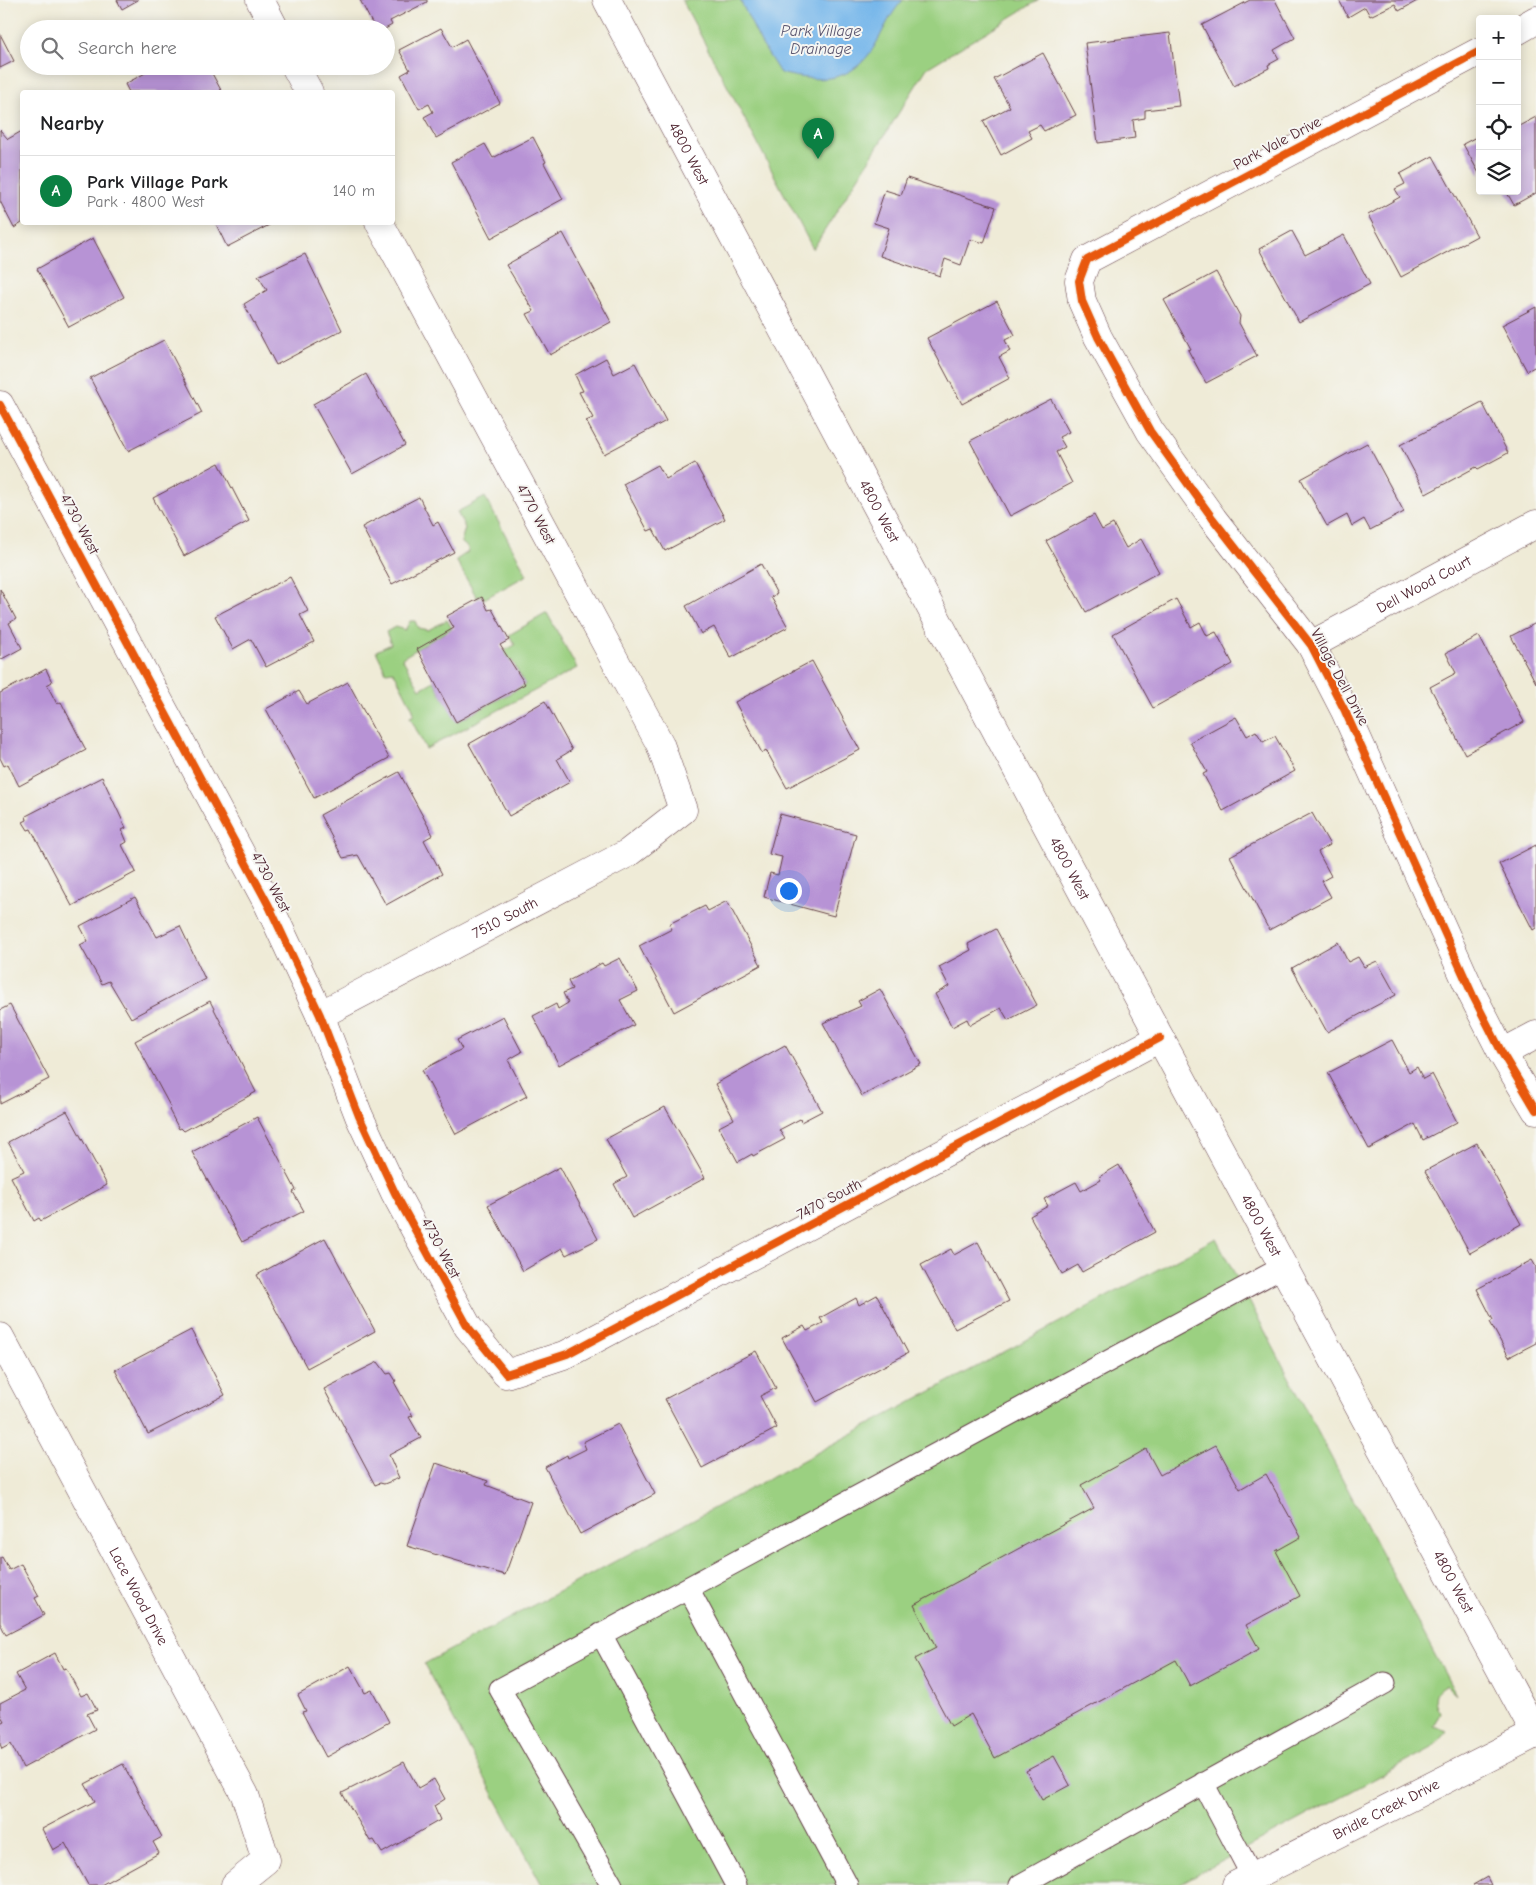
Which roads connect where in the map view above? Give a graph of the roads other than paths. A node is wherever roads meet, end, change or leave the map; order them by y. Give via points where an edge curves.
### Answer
1 (260, 0) edge
2 (607, 0) edge
3 (270, 20) edge
4 (1536, 20) edge
5 (1521, 28) edge
6 (1476, 52) edge
7 (300, 75) edge
8 (308, 90) edge
9 (381, 225) edge
10 (1087, 260) joint
11 (0, 405) edge
12 (1536, 524) edge
13 (1311, 645) junction
14 (683, 810) joint
15 (320, 1015) junction
16 (1536, 1035) edge
17 (1160, 1038) junction
18 (1502, 1053) junction
19 (1536, 1110) edge
20 (1284, 1267) junction
21 (0, 1337) edge
22 (506, 1374) joint
23 (688, 1588) junction
24 (602, 1634) junction
25 (1385, 1683) dead end
26 (1536, 1735) edge
27 (1203, 1784) junction
28 (1244, 1881) edge
29 (235, 1885) edge
30 (612, 1885) edge
31 (736, 1885) edge
32 (847, 1885) edge
33 (1020, 1885) edge

1 - 3 street
2 - 17 street, 4800 West
4 - 5 street
6 - 10 street, Park Vale Drive
7 - 8 street
9 - 14 street, 4770 West via 660,744
10 - 13 street, Village Dell Drive via 1079,281 1082,301 1098,337 1150,431 1213,519
11 - 15 street, 4730 West via 269,906
12 - 13 street, Dell Wood Court
13 - 18 street, Village Dell Drive via 1345,711
14 - 15 street, 7510 South via 628,853
15 - 22 street, 4730 West via 359,1116 395,1193 468,1328
16 - 18 street
17 - 20 street, 4800 West
17 - 22 street, 7470 South via 567,1354
18 - 19 street, Village Dell Drive
20 - 23 lane
20 - 26 street, 4800 West
21 - 29 street, Lace Wood Drive via 245,1796 266,1860
23 - 24 lane
23 - 32 lane
24 - 30 lane via 500,1689
24 - 31 lane
25 - 27 lane
26 - 28 street, Bridle Creek Drive
27 - 28 lane
27 - 33 lane

